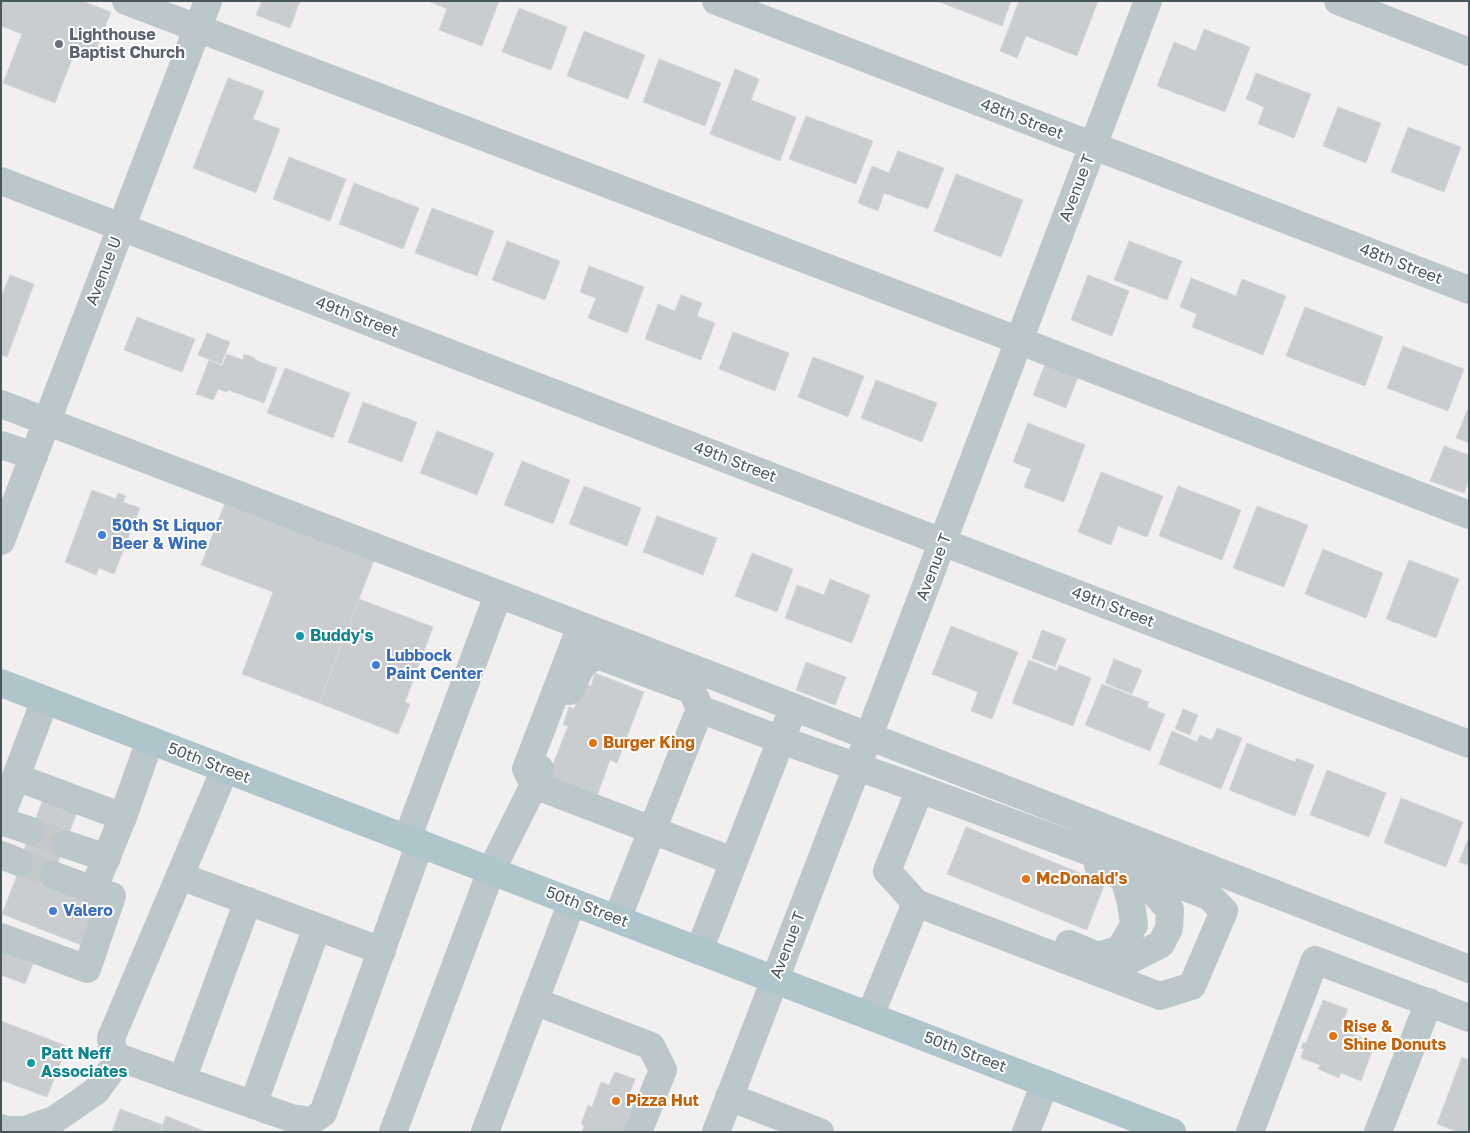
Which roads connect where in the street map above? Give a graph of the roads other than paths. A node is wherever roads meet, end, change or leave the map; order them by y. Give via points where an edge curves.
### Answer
1 (126, 1) edge
2 (208, 1) edge
3 (716, 1) edge
4 (1148, 1) edge
5 (1338, 1) edge
6 (198, 29) junction
7 (1469, 52) edge
8 (1093, 146) junction
9 (1, 181) edge
10 (121, 227) junction
11 (1469, 290) edge
12 (1020, 341) junction
13 (1, 404) edge
14 (47, 421) junction
15 (1, 445) edge
16 (34, 456) junction
17 (1469, 515) edge
18 (2, 538) edge
19 (943, 542) junction
20 (498, 595) junction
21 (581, 626) junction
22 (713, 676) junction
23 (1, 683) edge
24 (45, 700) junction
25 (793, 708) junction
26 (700, 709) junction
27 (868, 737) junction
28 (150, 740) junction
29 (781, 740) junction
30 (1469, 744) edge
31 (857, 767) junction
32 (225, 769) junction
33 (16, 777) junction
34 (534, 785) junction
35 (920, 789) junction
36 (970, 809) junction
37 (1, 816) edge
38 (123, 817) junction
39 (1, 821) edge
40 (31, 831) tunnel mouth
41 (652, 831) junction
42 (414, 841) junction
43 (65, 844) tunnel mouth
44 (107, 858) junction
45 (733, 861) junction
46 (491, 870) junction
47 (53, 875) tunnel mouth
48 (180, 876) junction
49 (1124, 878) junction
50 (93, 890) junction
51 (248, 902) junction
52 (572, 902) junction
53 (916, 903) junction
54 (617, 919) junction
55 (317, 927) junction
56 (1, 936) edge
57 (1005, 938) junction
58 (699, 950) junction
59 (382, 951) junction
60 (1098, 956) junction
61 (1469, 969) edge
62 (775, 980) junction
63 (534, 1001) junction
64 (1429, 1002) junction
65 (870, 1016) junction
66 (1469, 1018) edge
67 (120, 1058) junction
68 (182, 1080) junction
69 (1045, 1083) junction
70 (729, 1098) junction
71 (253, 1105) junction
72 (1, 1128) edge
73 (808, 1130) edge
74 (393, 1132) edge
75 (485, 1132) edge
76 (638, 1132) edge
77 (716, 1132) edge
78 (1026, 1132) edge
79 (1172, 1132) edge
80 (1250, 1132) edge
81 (1378, 1132) edge

1 - 6 street
2 - 6 street, Avenue U
3 - 8 street, 48th Street
4 - 8 street, Avenue T
5 - 7 street
6 - 10 street, Avenue U
6 - 12 street
8 - 11 street, 48th Street
8 - 12 street, Avenue T
9 - 10 street, 49th Street
10 - 14 street, Avenue U
10 - 19 street, 49th Street
12 - 17 street
12 - 19 street, Avenue T
13 - 14 street
14 - 16 street, Avenue U
14 - 20 street
15 - 16 street
16 - 18 street, Avenue U
19 - 27 street, Avenue T
19 - 30 street, 49th Street
20 - 21 street
20 - 42 street
21 - 22 street
21 - 34 street via 526,769
22 - 25 street
22 - 26 street
23 - 24 main road, 50th Street
24 - 28 main road, 50th Street
24 - 33 street
25 - 27 street
25 - 29 street
26 - 29 street
26 - 34 street via 692,690 600,656 589,659 571,686
26 - 41 street
27 - 31 street, Avenue T
27 - 61 street
28 - 32 main road, 50th Street
28 - 38 street
29 - 31 street
29 - 45 street
31 - 35 street
31 - 62 street, Avenue T
32 - 42 main road, 50th Street
32 - 48 street
33 - 37 street
33 - 38 street
34 - 41 street
34 - 46 street
35 - 36 street
35 - 53 street via 887,871
36 - 49 street via 992,826 1098,864
36 - 57 street via 1209,896 1224,911 1192,986 1160,996
38 - 44 street
39 - 40 street
41 - 45 street
41 - 54 street
42 - 46 main road, 50th Street
42 - 59 street
43 - 44 street
44 - 50 street
45 - 58 street
46 - 52 main road, 50th Street
46 - 74 street
47 - 50 street
48 - 51 street
48 - 67 street via 112,1038 113,1051
49 - 60 street via 1134,925 1120,949
49 - 60 street via 1151,889 1170,910 1169,928 1161,944 1122,964
50 - 56 street via 112,896 87,969
51 - 55 street
51 - 68 street
52 - 54 main road, 50th Street
52 - 63 street
53 - 57 street
53 - 65 street
54 - 58 main road, 50th Street
55 - 59 street
55 - 71 street
57 - 60 street via 1042,933
58 - 62 main road, 50th Street
59 - 71 street via 323,1113 311,1121
62 - 65 main road, 50th Street
62 - 70 street, Avenue T
63 - 75 street
63 - 76 street via 651,1046 663,1070
64 - 66 street
64 - 80 street via 1315,960
64 - 81 street
65 - 69 main road, 50th Street
67 - 68 street
67 - 72 street via 96,1091 54,1120 25,1130
68 - 71 street
69 - 78 street
69 - 79 main road, 50th Street
70 - 73 street
70 - 77 street, Avenue T

